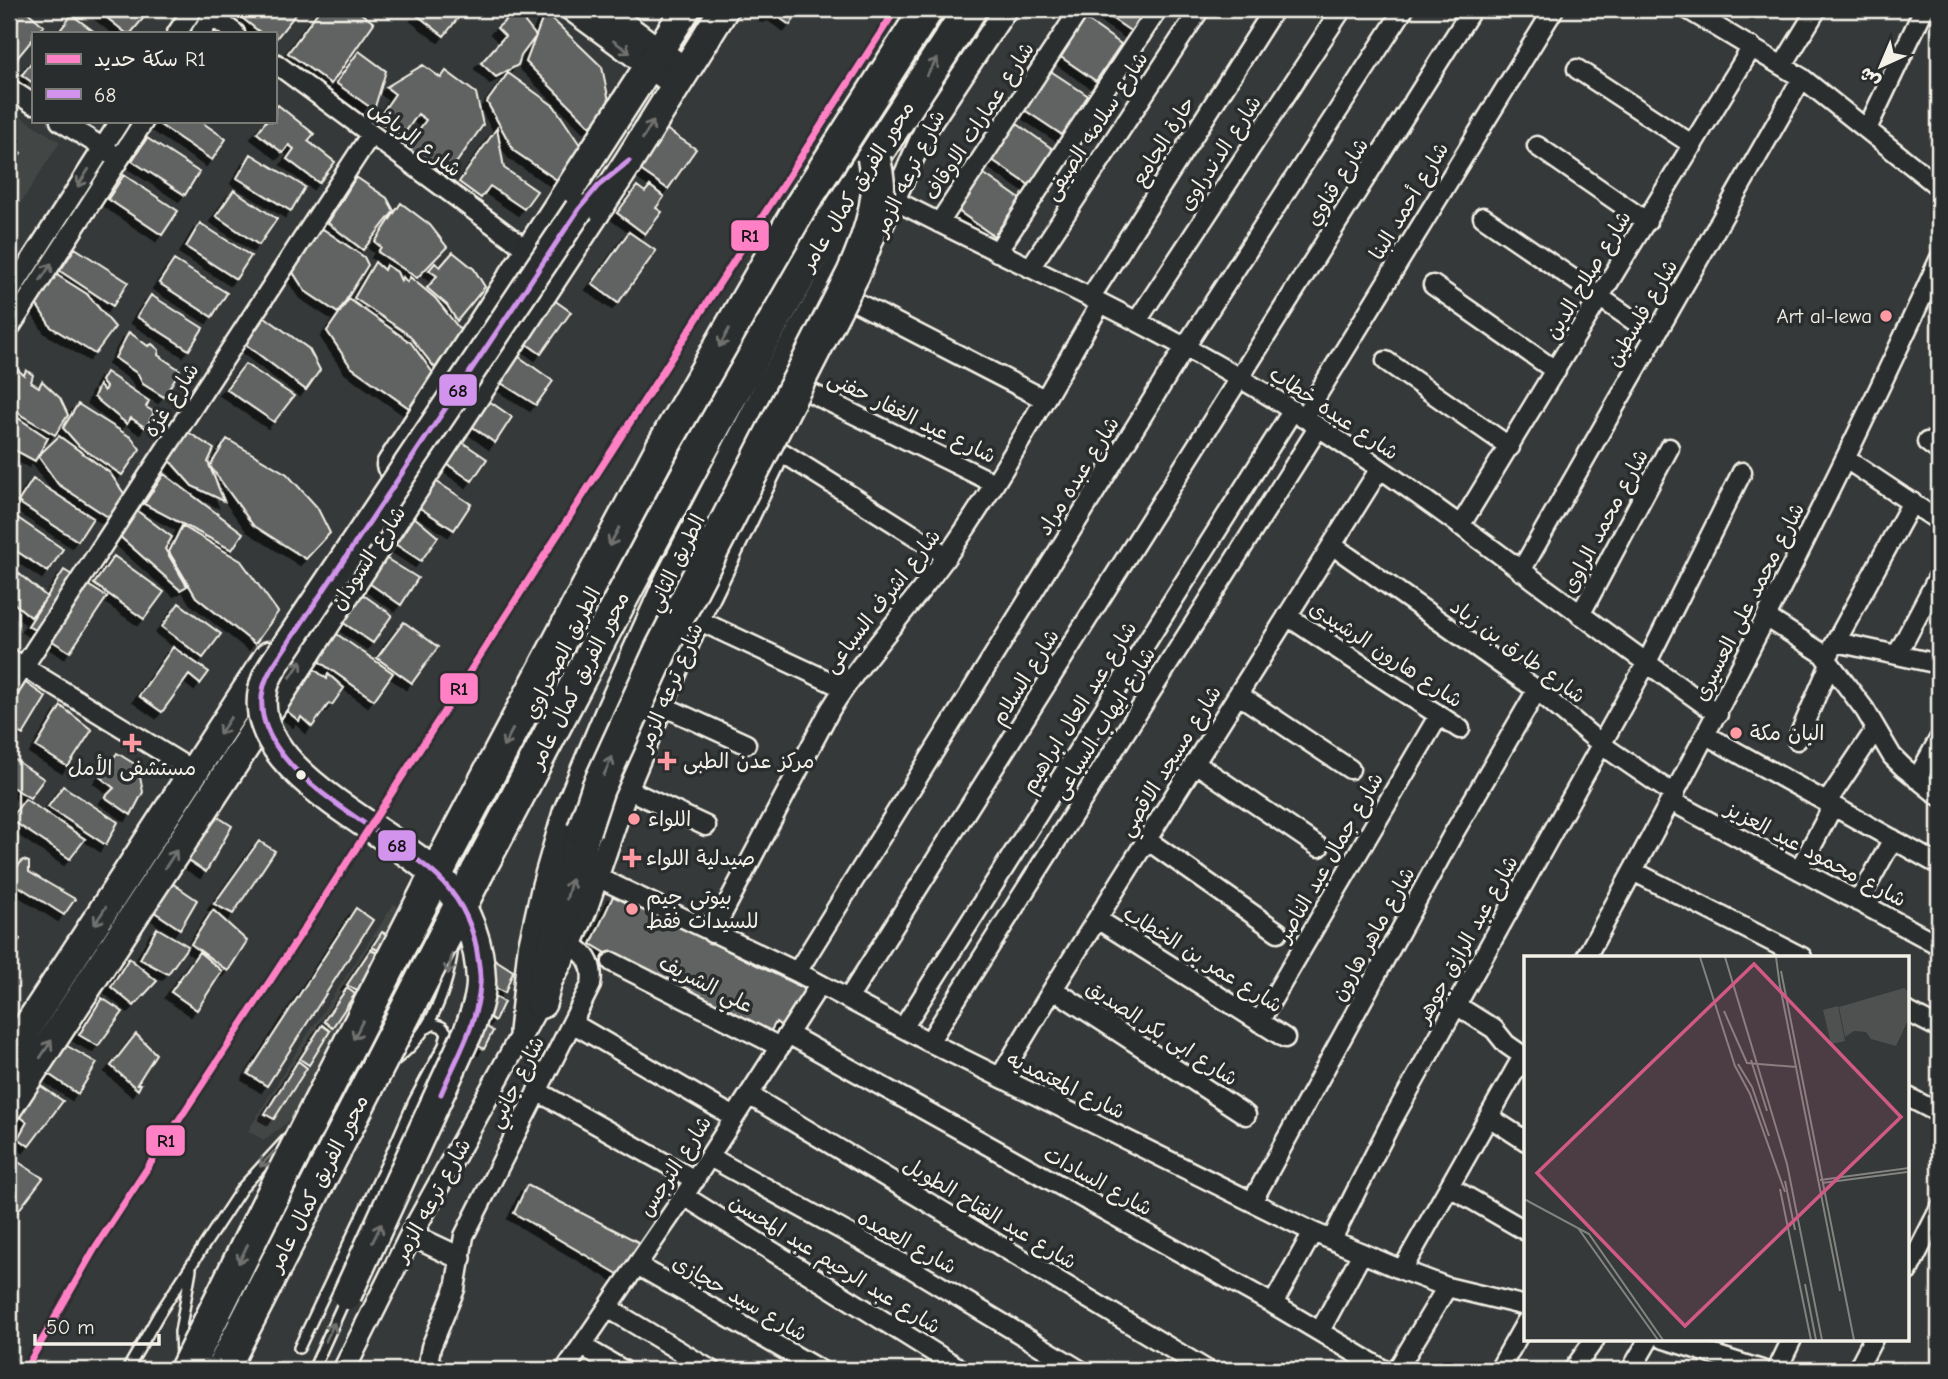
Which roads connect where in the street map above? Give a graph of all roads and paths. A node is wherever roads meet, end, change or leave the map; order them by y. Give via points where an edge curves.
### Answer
1 (193, 9) edge
2 (570, 9) edge
3 (605, 9) edge
4 (685, 9) edge
5 (724, 9) edge
6 (918, 9) edge
7 (928, 9) edge
8 (970, 9) edge
9 (1006, 9) edge
10 (1080, 9) edge
11 (1158, 9) edge
12 (1200, 9) edge
13 (1274, 9) edge
14 (1342, 9) edge
15 (1405, 9) edge
16 (1472, 9) edge
17 (1554, 9) edge
18 (1687, 9) edge
19 (1816, 9) edge
20 (1918, 11) edge
21 (215, 13) edge
22 (1716, 16) edge
23 (178, 32) edge
24 (202, 32) edge
25 (234, 32) edge
26 (1752, 47) junction
27 (654, 58) junction
28 (276, 64) edge
29 (1783, 65) junction
30 (1577, 69) dead end
31 (680, 77) junction
32 (1802, 78) junction
33 (9, 88) edge
34 (32, 103) edge
35 (62, 122) edge
36 (119, 122) edge
37 (143, 122) edge
38 (1867, 129) junction
39 (925, 131) junction
40 (371, 134) junction
41 (1693, 145) junction
42 (1537, 146) dead end
43 (103, 148) junction
44 (874, 158) junction
45 (120, 159) junction
46 (629, 161) junction
47 (1939, 165) edge
48 (1935, 185) edge
49 (894, 200) junction
50 (1483, 216) dead end
51 (1647, 222) junction
52 (939, 223) junction
53 (529, 251) junction
54 (997, 252) junction
55 (790, 263) dead end
56 (1030, 268) junction
57 (1937, 272) edge
58 (1433, 285) dead end
59 (9, 294) edge
60 (1601, 297) junction
61 (848, 298) junction
62 (1096, 300) junction
63 (14, 310) edge
64 (1137, 321) junction
65 (9, 329) edge
66 (1656, 336) junction
67 (1185, 347) junction
68 (1386, 361) dead end
69 (1556, 371) junction
70 (1240, 379) junction
71 (809, 392) junction
72 (1044, 399) junction
73 (1305, 419) junction
74 (694, 441) dead end
75 (1510, 447) junction
76 (1669, 448) dead end
77 (780, 450) junction
78 (1846, 459) junction
79 (1379, 470) junction
80 (1742, 472) dead end
81 (995, 483) junction
82 (1912, 502) junction
83 (1939, 521) edge
84 (1460, 526) junction
85 (1332, 545) junction
86 (947, 556) junction
87 (1521, 571) junction
88 (1939, 575) edge
89 (602, 613) dead end
90 (1580, 615) junction
91 (1287, 617) junction
92 (1766, 617) junction
93 (698, 620) junction
94 (1836, 642) junction
95 (1897, 655) junction
96 (1829, 661) junction
97 (16, 663) edge
98 (1646, 664) junction
99 (1939, 664) edge
100 (844, 688) junction
101 (9, 689) edge
102 (1537, 690) junction
103 (1239, 695) junction
104 (557, 698) dead end
105 (663, 706) junction
106 (1718, 714) junction
107 (1439, 715) junction
108 (1460, 729) dead end
109 (1875, 730) junction
110 (1706, 735) junction
111 (1939, 739) edge
112 (1797, 740) dead end
113 (746, 744) dead end
114 (1602, 745) junction
115 (1195, 763) junction
116 (1350, 769) dead end
117 (195, 772) junction
118 (1917, 779) junction
119 (627, 789) junction
120 (1939, 796) edge
121 (1673, 798) junction
122 (1830, 804) junction
123 (706, 826) dead end
124 (1893, 839) junction
125 (1146, 840) junction
126 (1319, 847) dead end
127 (1939, 865) edge
128 (1799, 870) junction
129 (1633, 871) junction
130 (597, 877) junction
131 (1858, 902) junction
132 (1097, 919) junction
133 (1278, 932) dead end
134 (712, 933) junction
135 (1939, 945) edge
136 (567, 952) junction
137 (1587, 956) edge
138 (1794, 956) edge
139 (612, 962) dead end
140 (797, 972) junction
141 (820, 984) junction
142 (1053, 989) junction
143 (848, 999) junction
144 (540, 1002) junction
145 (1456, 1005) junction
146 (1910, 1013) edge
147 (1259, 1022) junction
148 (572, 1023) junction
149 (903, 1028) junction
150 (1939, 1028) edge
151 (426, 1029) junction
152 (520, 1034) junction
153 (1285, 1038) dead end
154 (784, 1041) junction
155 (929, 1042) junction
156 (9, 1055) edge
157 (1524, 1056) edge
158 (1524, 1060) edge
159 (1000, 1077) junction
160 (537, 1091) junction
161 (749, 1095) junction
162 (1910, 1098) edge
163 (9, 1106) edge
164 (1933, 1110) dead end
165 (1246, 1115) dead end
166 (734, 1117) junction
167 (1489, 1117) junction
168 (1524, 1140) edge
169 (710, 1157) junction
170 (695, 1180) junction
171 (1450, 1187) junction
172 (684, 1196) junction
173 (1252, 1202) junction
174 (1939, 1210) edge
175 (1524, 1230) edge
176 (1313, 1232) junction
177 (411, 1235) junction
178 (1332, 1240) junction
179 (461, 1251) junction
180 (1362, 1253) junction
181 (1910, 1261) edge
182 (192, 1264) junction
183 (638, 1265) junction
184 (1402, 1270) junction
185 (1447, 1287) junction
186 (347, 1295) joint
187 (1273, 1304) junction
188 (1524, 1306) edge
189 (608, 1308) junction
190 (1524, 1326) edge
191 (1320, 1331) junction
192 (1594, 1340) edge
193 (1647, 1340) edge
194 (1672, 1340) edge
195 (1792, 1340) edge
196 (1872, 1340) edge
197 (1703, 1344) edge
198 (582, 1346) junction
199 (299, 1348) dead end
200 (127, 1370) edge
201 (185, 1370) edge
202 (222, 1370) edge
203 (313, 1370) edge
204 (344, 1370) edge
205 (438, 1370) edge
206 (565, 1370) edge
207 (623, 1370) edge
208 (711, 1370) edge
209 (820, 1370) edge
210 (962, 1370) edge
211 (1080, 1370) edge
212 (1207, 1370) edge
213 (1384, 1370) edge
214 (1397, 1370) edge
215 (1499, 1370) edge
216 (1573, 1370) edge
217 (1631, 1370) edge
218 (1762, 1370) edge
219 (1777, 1370) edge
220 (1857, 1370) edge

1 - 23 street
2 -> 27 street
3 - 27 street
4 - 27 main road, شارع السودان
5 - 31 main road, شارع السودان
6 - 55 lane via 868,88
7 -> 201 highway, محور الفريق كمال عامر, bridge via 774,252 638,493 446,855
44 -> 8 highway, محور الفريق كمال عامر
9 - 39 street, شارع ترعه الزمر
10 - 52 street, شارع عمارات الاوقاف
11 - 54 street
12 - 56 street, شارع سلامه الصيفى
13 - 62 street, حارة الجامع
14 - 64 street, شارع الدندراوى
15 - 67 street, شارع عبده مراد
16 - 70 street, شارع قناوي
17 - 73 street, شارع أحمد البنا
18 - 22 street
19 - 29 street
20 - 38 street
21 - 24 street
21 - 25 street
22 - 26 street
26 - 29 street
26 - 41 street, شارع صلاح الدين
27 - 31 street
27 - 53 main road, شارع السودان
28 - 40 street, شارع الرياض
29 - 32 street
30 - 41 street
46 -> 31 main road, شارع السودان
32 - 38 street
32 - 66 street, شارع فلسطين
33 - 34 street
35 - 43 street
36 - 43 street
37 - 45 street
38 - 48 street
39 - 49 street, شارع ترعه الزمر
39 - 152 street, الطريق الثاني via 904,152 767,383 667,577 606,712 564,813 543,886 529,948
40 - 53 street, شارع الرياض
40 - 97 street, شارع غزه
41 - 51 street, شارع صلاح الدين
42 - 51 street
43 - 45 street
43 -> 59 street
144 -> 44 highway, bridge via 584,830 603,777 662,650 853,274 878,187
44 - 202 highway, محور الفريق كمال عامر, bridge via 777,314 643,554
63 -> 45 street
163 -> 46 main road, شارع السودان
186 -> 46 main road, bridge via 468,1032 481,982 477,948 469,921 443,882 288,764 266,728 262,691 291,639 579,209
47 - 48 street
49 - 52 street, شارع عبده خطاب
49 - 61 street, شارع ترعه الزمر
50 - 60 street
51 - 60 street, شارع صلاح الدين
52 - 54 street, شارع عبده خطاب
53 -> 117 main road, شارع السودان
54 - 56 street, شارع عبده خطاب
56 - 62 street, شارع عبده خطاب
57 - 78 street, شارع محمد على العسيرى
58 - 69 street
60 - 66 street
60 - 69 street, شارع صلاح الدين
61 - 71 street, شارع ترعه الزمر
61 - 72 street
62 - 64 street, شارع عبده خطاب
62 - 72 street, شارع اشرف السباعى
63 - 65 street
64 - 67 street, شارع عبده خطاب
66 - 87 street, شارع فلسطين
67 - 70 street, شارع عبده خطاب
67 - 140 street, شارع عبده مراد
68 - 75 street
69 - 75 street, شارع صلاح الدين
70 - 73 street, شارع عبده خطاب
70 - 143 street, شارع السلام
71 - 77 street, شارع ترعه الزمر
71 - 81 street, شارع عبد الغفار حفنى
72 - 81 street, شارع اشرف السباعى
73 - 79 street, شارع عبده خطاب
73 - 149 street, شارع عبد العال ابراهيم
73 - 155 street, شارع ايهاب السباعى
74 - 89 lane, الطريق الصحراوي
75 - 84 street, شارع صلاح الدين
76 - 90 street, شارع محمد الراوى
77 - 86 street
77 - 93 street, شارع ترعه الزمر
78 - 82 street
78 - 92 street, شارع محمد على العسيرى
79 - 84 street, شارع عبده خطاب
79 - 85 street, شارع مسجد الاقصي
80 - 98 street, شارع عبد الرازق جوهر
81 - 86 street, شارع اشرف السباعى
82 - 83 street
82 - 94 street
84 - 87 street, شارع عبده خطاب
85 - 91 street, شارع مسجد الاقصي
85 - 102 street, شارع طارق بن زياد
86 - 100 street, شارع اشرف السباعى
87 - 90 street, شارع عبده خطاب
88 - 95 street
90 - 98 street, شارع عبده خطاب
91 - 103 street, شارع مسجد الاقصي
91 - 107 street, شارع هارون الرشيدى
92 - 96 street via 1813,645
92 - 106 street, شارع محمد على العسيرى
93 - 100 street
93 - 105 street, شارع ترعه الزمر
94 - 95 street
94 - 96 street
95 - 99 street
96 - 109 street
96 - 112 street
97 - 101 street, شارع غزه
97 - 117 street
98 - 106 street, شارع عبده خطاب
98 - 114 street, شارع عبد الرازق جوهر
100 - 134 street, شارع اشرف السباعى
102 - 114 street, شارع طارق بن زياد
102 - 173 street, شارع ماهر هارون
103 - 115 street, شارع مسجد الاقصي
103 - 116 street
104 -> 151 lane, الطريق الصحراوي via 471,869 451,964
105 - 113 street
105 - 119 street, شارع ترعه الزمر
106 - 110 street, شارع محمد على العسيرى
107 - 108 street, شارع هارون الرشيدى
107 - 147 street, شارع جمال عبد الناصر
109 - 118 street
109 - 122 street
110 - 121 street, شارع محمد على العسيرى
110 - 122 street
111 - 118 street
114 - 121 street, شارع طارق بن زياد
114 - 145 street, شارع عبد الرازق جوهر
115 - 125 street, شارع مسجد الاقصي
115 - 126 street
117 -> 156 main road, شارع السودان
118 - 120 street
119 - 123 street
119 - 130 street, شارع ترعه الزمر
121 - 128 street, شارع محمود عبد العزيز
121 - 129 street, شارع محمد على العسيرى
122 - 124 street
122 - 128 street
124 - 127 street
124 - 131 street
125 - 132 street, شارع مسجد الاقصي
125 - 133 street
128 - 131 street, شارع محمود عبد العزيز
129 - 137 street, شارع محمد على العسيرى
129 - 138 street
130 - 134 street, شارع المعتمديه
130 - 136 street, شارع ترعه الزمر
131 - 135 street, شارع محمود عبد العزيز
132 - 142 street, شارع مسجد الاقصي
132 - 147 street, شارع عمر بن الخطاب
134 - 140 street, شارع المعتمديه
136 - 144 street, شارع ترعه الزمر
136 - 148 street, شارع جانبي via 591,985
139 - 154 street, علي الشريف
140 - 141 street, شارع المعتمديه
141 - 143 street, شارع المعتمديه
141 - 154 street, شارع النرجس
142 - 159 street, شارع مسجد الاقصي
142 - 165 street, شارع ابى بكر الصديق
143 - 149 street, شارع المعتمديه
144 - 152 street, شارع ترعه الزمر
145 - 157 street
145 - 178 street, شارع عبد الرازق جوهر
146 - 150 street
147 - 153 street, شارع عمر بن الخطاب
148 - 160 street, شارع جانبي
148 - 166 street
149 - 155 street, شارع المعتمديه
151 -> 182 lane, الطريق الصحراوي via 407,1052 349,1089 270,1155 242,1188
151 - 199 lane via 434,1024 442,1027 447,1033 444,1045
152 - 177 street, شارع ترعه الزمر
154 - 161 street, شارع النرجس
154 - 187 street, شارع السادات
155 - 159 street, شارع المعتمديه
158 - 167 street
159 - 173 street, شارع المعتمديه
160 - 170 street
160 - 179 street, شارع جانبي via 467,1228
161 - 166 street, شارع النرجس
161 - 212 street, شارع عبد الفتاح الطويل
162 - 164 street
166 - 169 street, شارع النرجس
167 - 168 street
167 - 171 street
169 - 170 street, شارع النرجس
169 - 211 street, شارع العمده via 909,1267
170 - 172 street, شارع النرجس
171 - 175 street
171 - 184 street
172 - 183 street, شارع النرجس
172 - 210 street, شارع عبد الرحيم عبد المحسن
173 - 176 street, شارع المعتمديه
174 - 181 street
176 - 178 street, شارع المعتمديه
176 - 187 street
177 - 179 street
177 - 204 street, شارع ترعه الزمر
178 - 180 street, شارع المعتمديه
179 - 205 street, شارع جانبي via 454,1289 431,1347 430,1363
180 - 184 street, شارع المعتمديه
180 - 191 street
182 - 200 lane, الطريق الصحراوي
182 - 201 lane via 180,1332
183 - 189 street, شارع النرجس
183 - 209 street, شارع سيد حجازى
184 - 185 street, شارع المعتمديه
185 - 188 street, شارع المعتمديه
185 - 214 street
203 -> 186 lane
187 - 191 street, شارع السادات
189 - 198 street, شارع النرجس
189 - 208 street
190 - 215 street
191 - 213 street, شارع السادات
192 - 216 street
193 - 217 street
194 - 197 street
195 - 219 street
196 - 220 street
197 - 218 street
198 - 206 street, شارع النرجس
198 - 207 street

